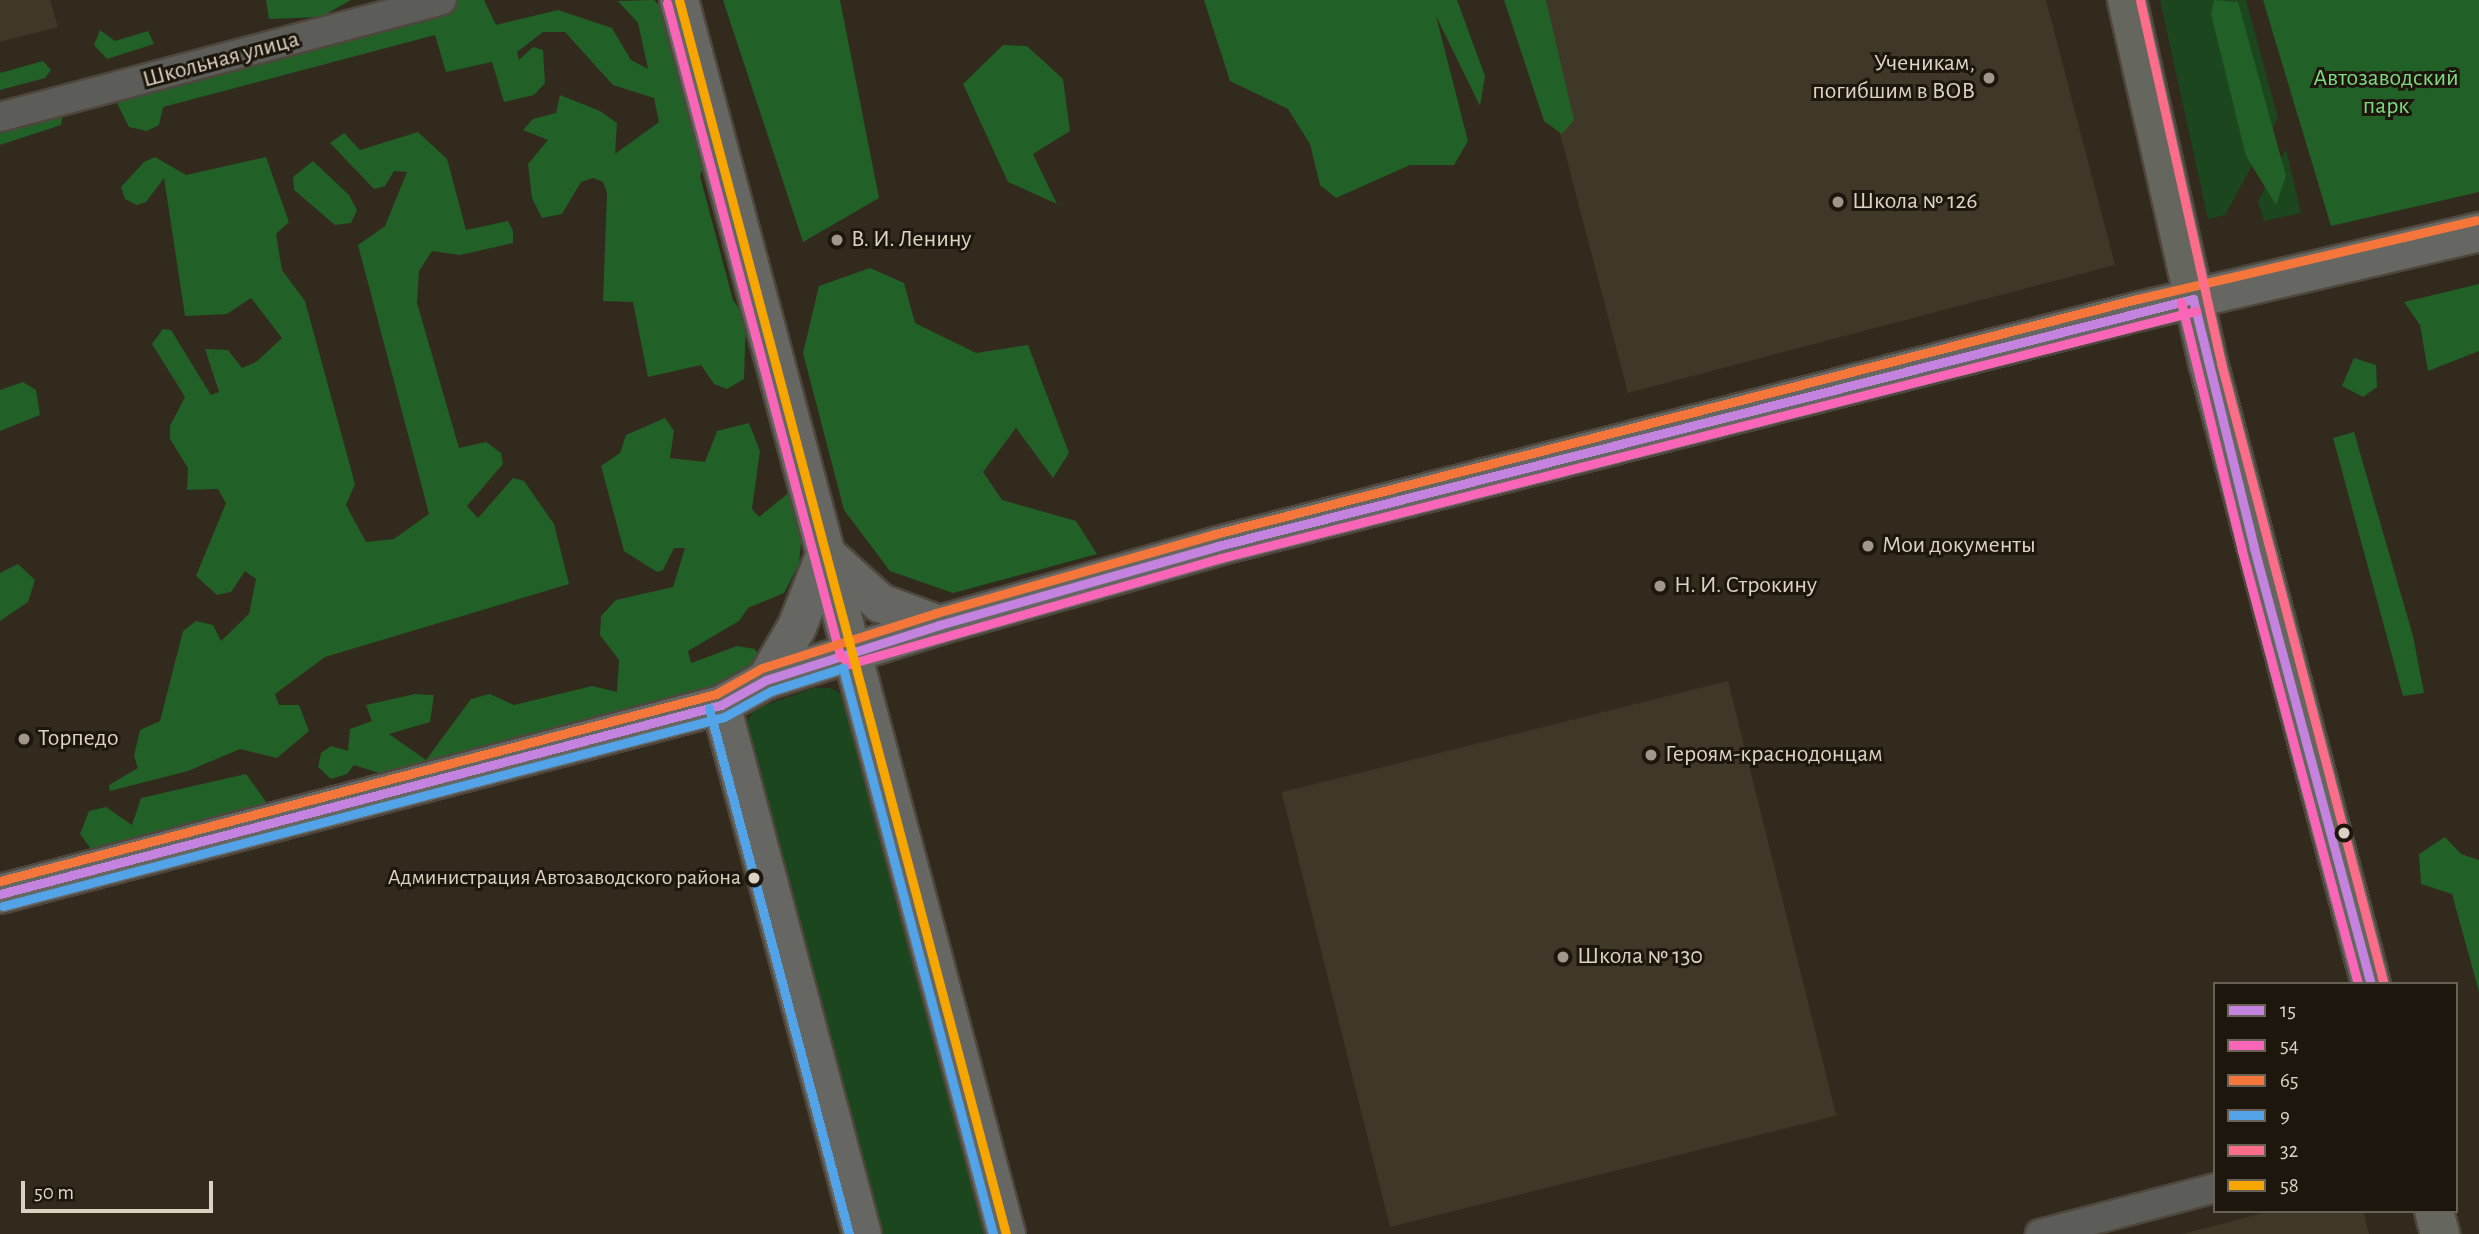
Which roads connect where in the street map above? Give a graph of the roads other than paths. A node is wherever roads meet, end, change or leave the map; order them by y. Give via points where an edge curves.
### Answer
1 (442, 0) edge
2 (679, 0) edge
3 (2127, 0) edge
4 (0, 117) edge
5 (2479, 232) edge
6 (2193, 299) junction
7 (825, 553) junction
8 (939, 625) junction
9 (852, 652) junction
10 (766, 680) junction
11 (721, 705) junction
12 (0, 894) edge
13 (2370, 982) edge
14 (2213, 1189) edge
15 (2435, 1213) edge
16 (862, 1234) edge
17 (1006, 1234) edge
18 (2040, 1234) edge
19 (2440, 1234) edge

1 - 4 street, Школьная улица
2 - 7 main road
3 - 6 main road
5 - 6 main road
6 - 8 main road via 1381,504
6 - 13 main road via 2254,548
7 - 8 main road via 880,603
7 - 9 main road
7 - 10 main road via 797,627
8 - 9 main road
9 - 10 main road
9 - 17 main road
10 - 11 main road
11 - 12 main road
11 - 16 main road
14 - 18 street
15 - 19 main road

